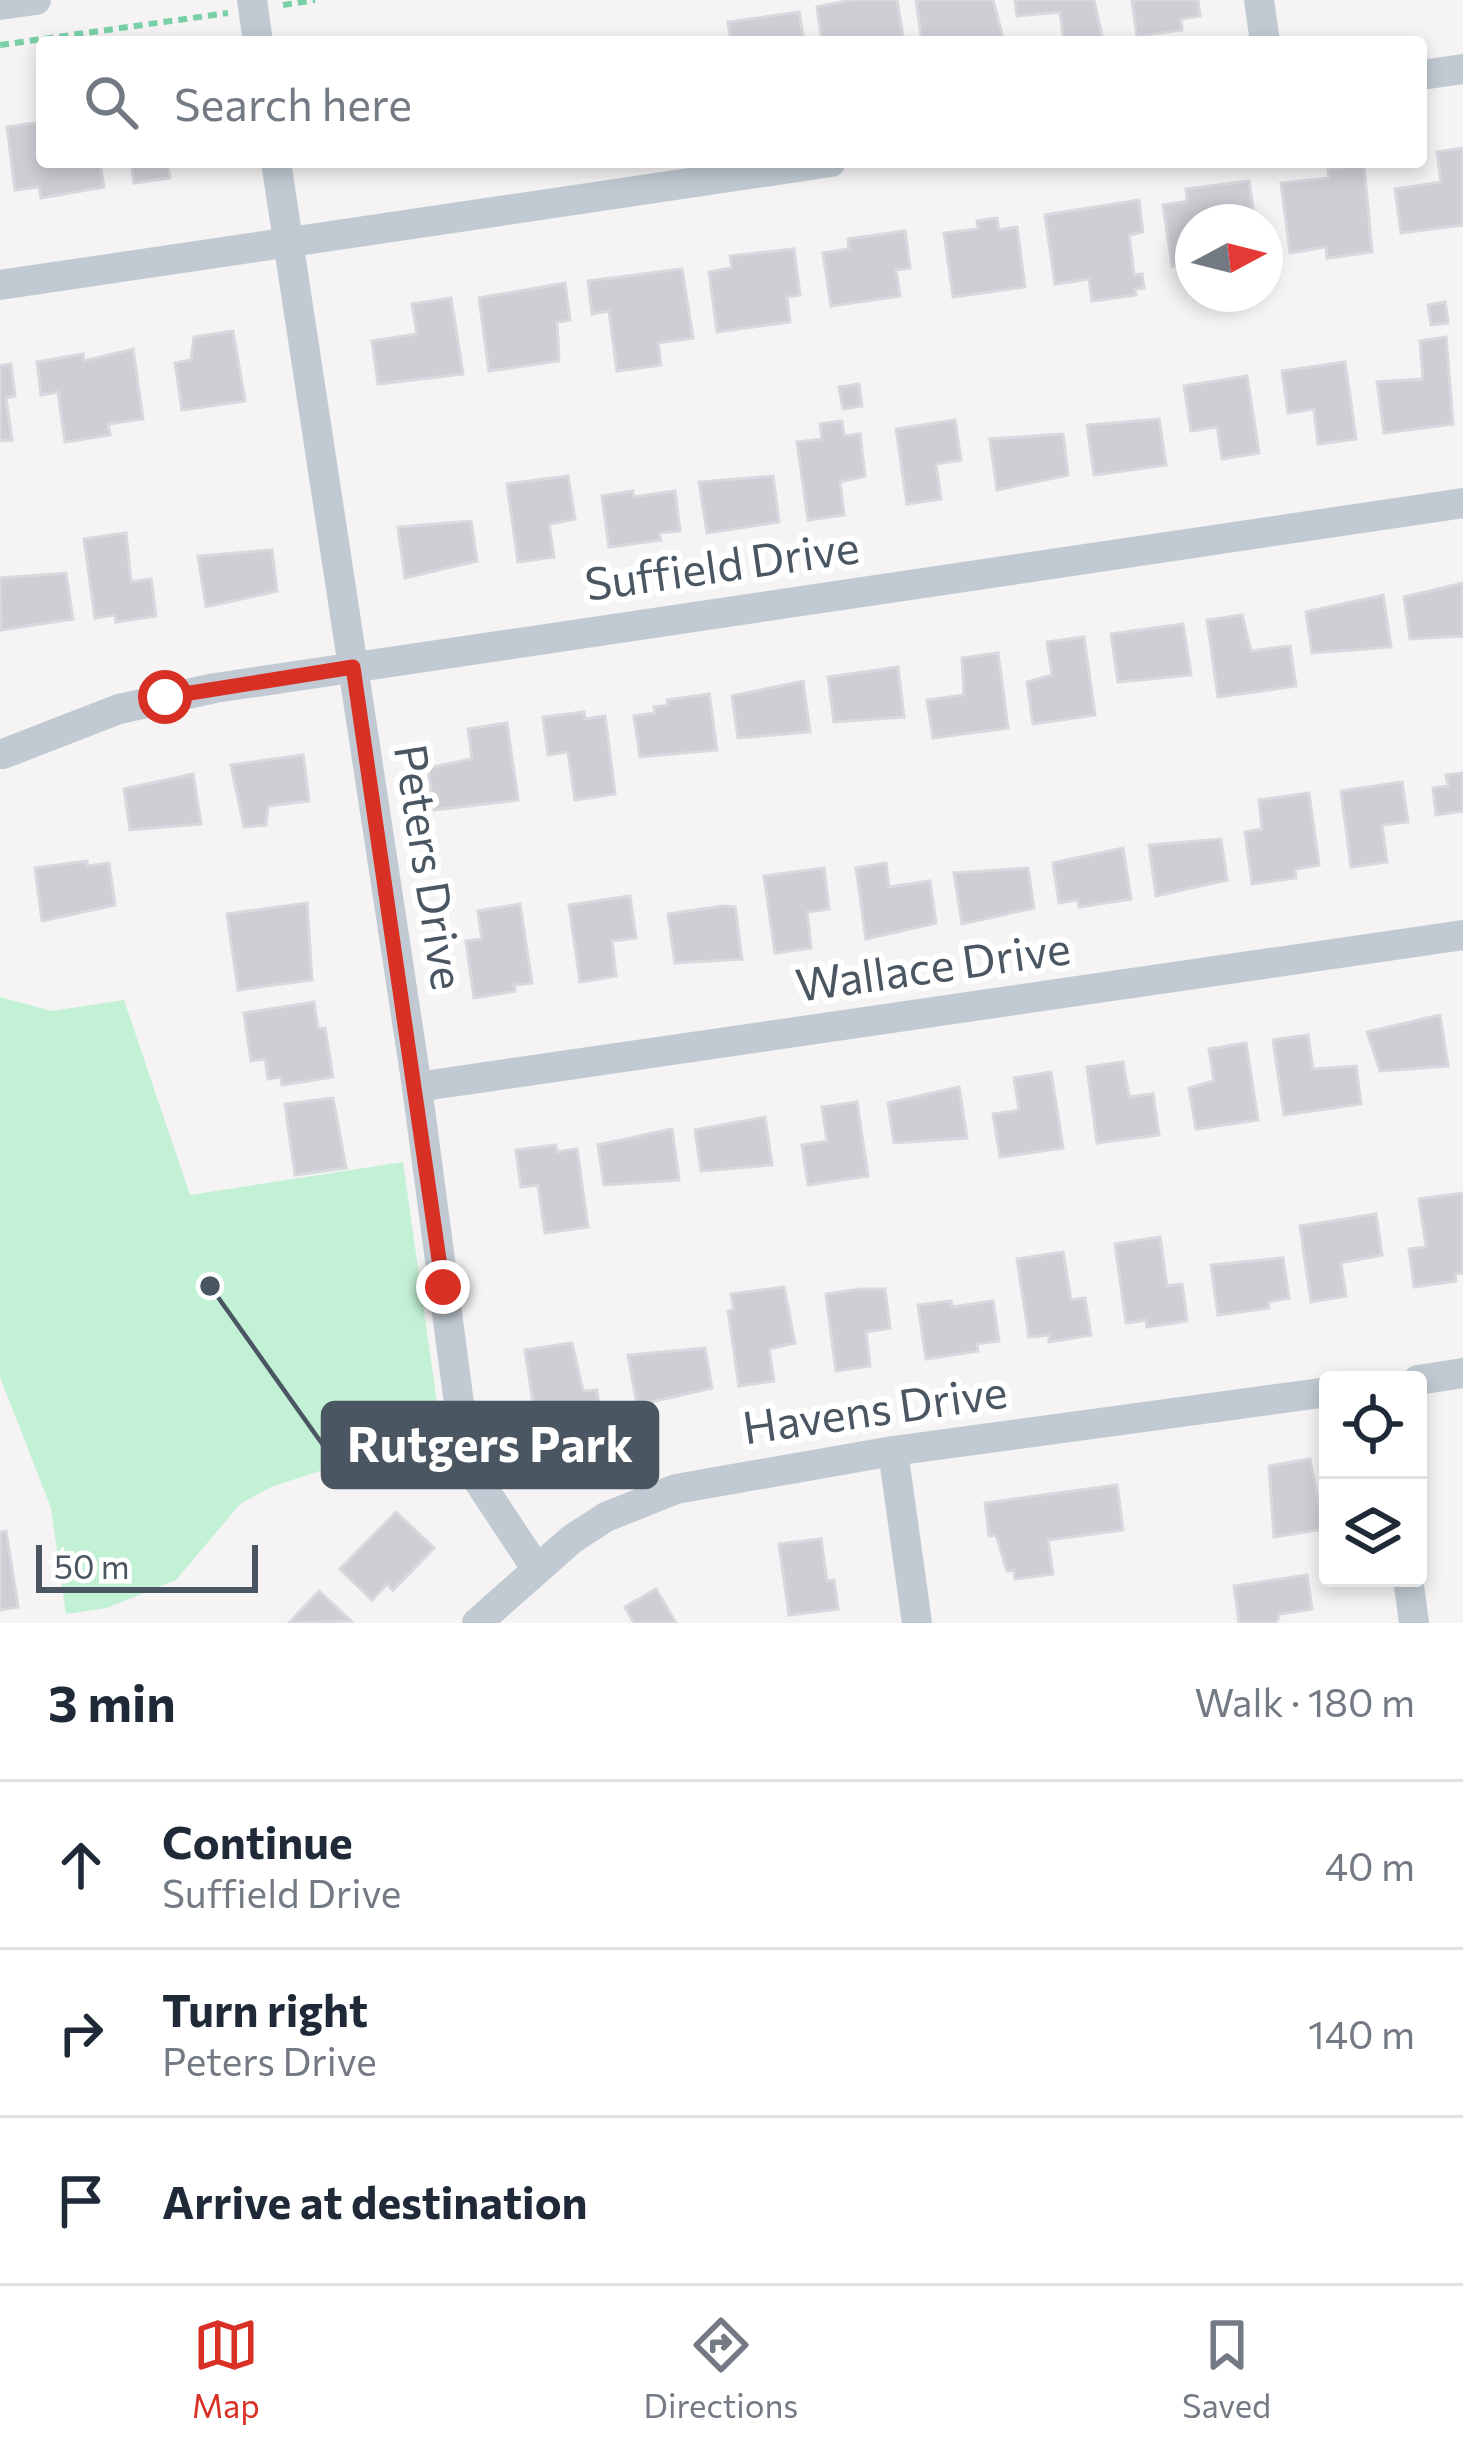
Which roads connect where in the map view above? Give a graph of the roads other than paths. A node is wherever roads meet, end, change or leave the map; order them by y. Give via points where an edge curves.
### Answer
1 (36, 0) edge
2 (252, 0) edge
3 (1259, 0) edge
4 (0, 5) edge
5 (257, 36) edge
6 (1264, 36) edge
7 (1463, 69) edge
8 (1427, 74) edge
9 (277, 168) edge
10 (791, 168) edge
11 (288, 243) junction
12 (0, 285) edge
13 (1463, 503) edge
14 (353, 667) junction
15 (3, 754) edge
16 (1463, 935) edge
17 (417, 1087) junction
18 (1463, 1373) edge
19 (1427, 1379) edge
20 (1319, 1393) edge
21 (893, 1451) junction
22 (536, 1568) junction
23 (1409, 1587) edge
24 (477, 1623) edge
25 (917, 1623) edge
26 (1414, 1623) edge

1 - 4 street
2 - 5 street
3 - 6 street
7 - 8 street
9 - 11 street, Peters Drive
10 - 11 street
11 - 12 street
11 - 14 street, Peters Drive
13 - 14 street, Suffield Drive
14 - 15 street, Suffield Drive via 165,697
14 - 17 street, Peters Drive
16 - 17 street, Wallace Drive
17 - 22 street, Peters Drive via 468,1454 500,1520
18 - 19 street
20 - 21 street, Havens Drive
21 - 22 street, Havens Drive via 676,1489 607,1517
21 - 25 street
22 - 24 street, Havens Drive
23 - 26 street

